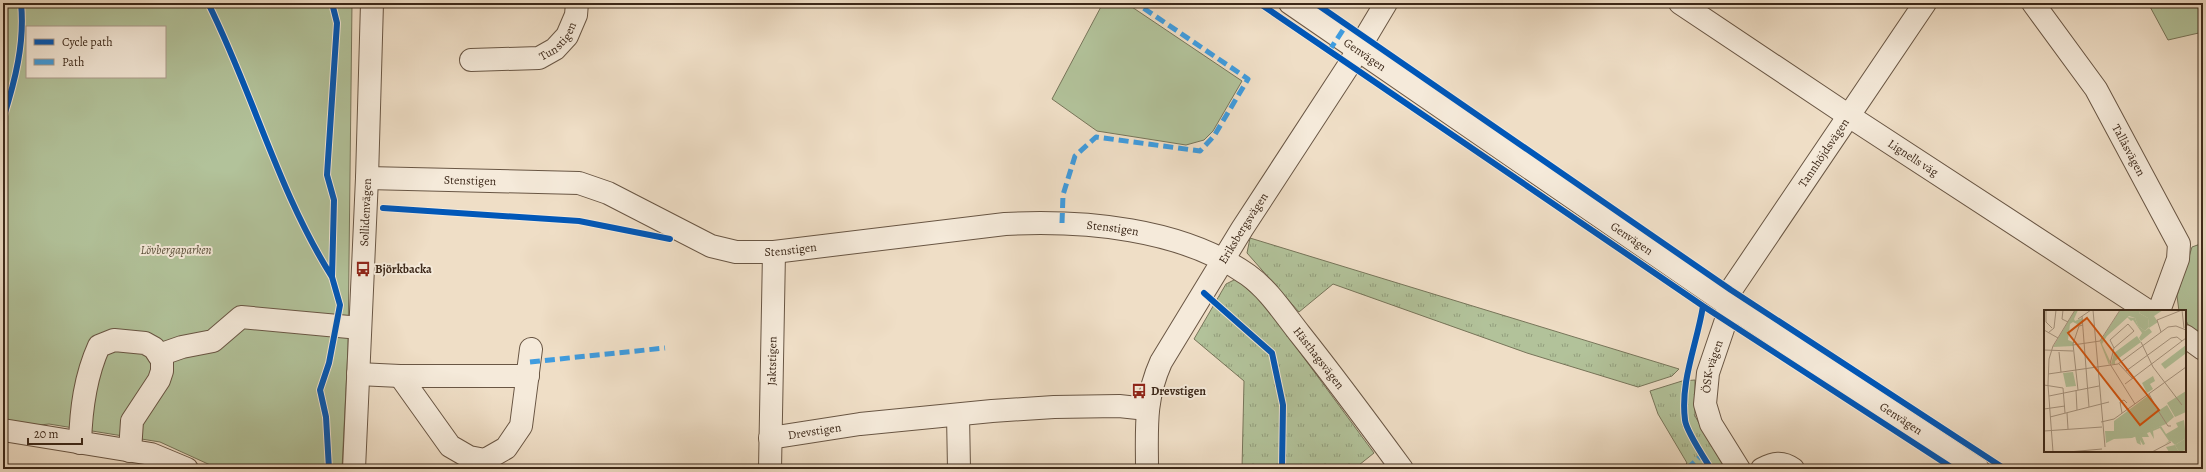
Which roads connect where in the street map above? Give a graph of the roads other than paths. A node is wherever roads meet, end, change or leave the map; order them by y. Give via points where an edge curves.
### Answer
1 (372, 3) edge
2 (577, 3) edge
3 (1290, 3) edge
4 (1386, 3) edge
5 (1680, 3) edge
6 (1925, 3) edge
7 (2033, 3) edge
8 (1358, 49) junction
9 (471, 60) dead end
10 (1849, 116) junction
11 (367, 178) junction
12 (774, 252) junction
13 (1222, 260) junction
14 (1727, 304) junction
15 (2146, 310) edge
16 (2159, 310) edge
17 (360, 328) junction
18 (2186, 337) edge
19 (531, 349) dead end
20 (2203, 349) edge
21 (159, 355) junction
22 (358, 374) junction
23 (400, 376) junction
24 (528, 376) junction
25 (1147, 409) junction
26 (958, 415) junction
27 (3, 430) edge
28 (770, 438) junction
29 (80, 443) junction
30 (130, 451) junction
31 (187, 469) edge
32 (354, 469) edge
33 (770, 469) edge
34 (959, 469) edge
35 (1147, 469) edge
36 (1402, 469) edge
37 (1739, 469) edge
38 (1762, 469) edge
39 (1793, 469) edge
40 (1978, 469) edge

1 - 11 street, Sollidenvägen
2 - 9 street, Tunstigen via 576,15 567,36 555,49 539,58
3 - 8 street, Genvägen
4 - 8 street, Eriksbergsvägen
5 - 10 street, Lignells väg
6 - 10 street, Tannhöjdsvägen
7 - 16 street, Tallåsvägen via 2096,89 2179,244 2178,259
8 - 13 street, Eriksbergsvägen
8 - 14 street, Genvägen
10 - 14 street, Tannhöjdsvägen via 1731,290
10 - 15 street, Lignells väg
11 - 12 street, Stenstigen via 579,183 608,193 711,246 736,252
11 - 17 street, Sollidenvägen
12 - 13 street, Stenstigen via 1004,224 1062,223 1088,224 1168,238
12 - 28 street, Jaktstigen
13 - 25 street, Eriksbergsvägen via 1161,362 1152,381
13 - 36 street, Hästhagsvägen via 1249,276 1271,298 1339,383
14 - 37 street, ÖSK-vägen via 1726,320 1708,373 1705,404 1710,424
14 - 40 street, Genvägen
17 - 21 street via 241,317 213,341
17 - 22 street, Sollidenvägen
18 - 20 street
19 - 24 street
21 - 29 street via 154,348 145,343 114,340 99,346 92,361 81,408
21 - 30 street via 162,370 159,380 132,421
22 - 23 street
22 - 32 street, Sollidenvägen
23 - 24 street
23 - 24 street via 450,446 469,457 485,460 506,448 521,426
25 - 26 street, Drevstigen via 1119,406 1054,407
25 - 35 street, Eriksbergsvägen
26 - 28 street, Drevstigen via 860,424
26 - 34 street
27 - 29 street
28 - 33 street, Jaktstigen
29 - 30 street
30 - 31 street via 151,454
38 - 39 street via 1772,464 1784,463

